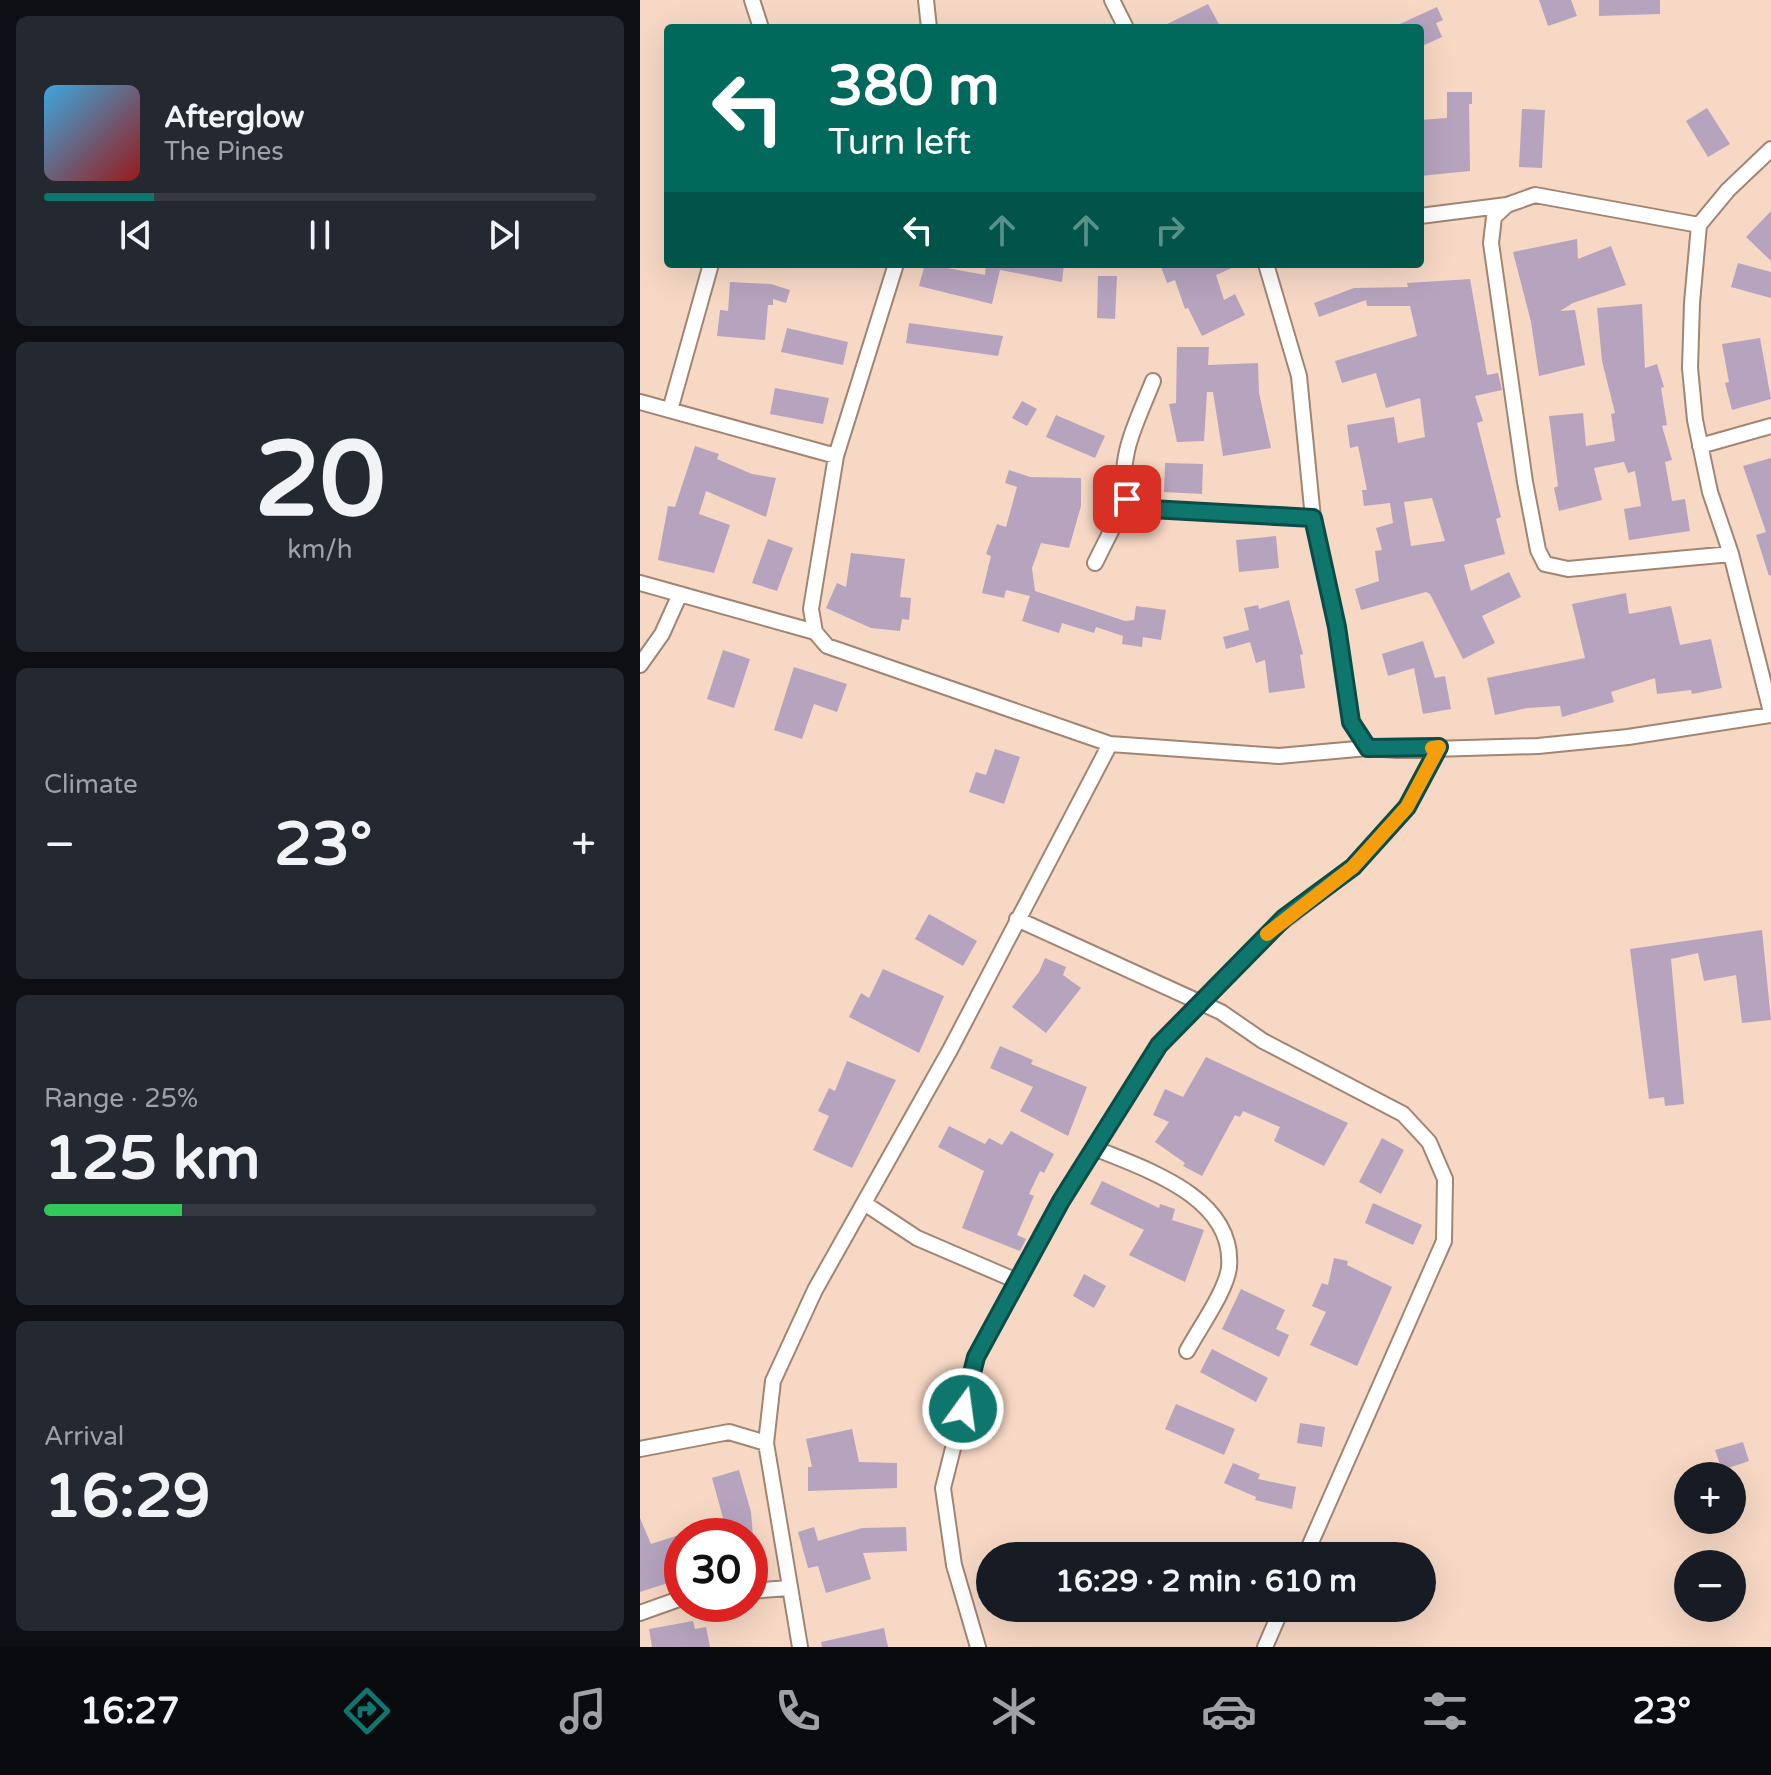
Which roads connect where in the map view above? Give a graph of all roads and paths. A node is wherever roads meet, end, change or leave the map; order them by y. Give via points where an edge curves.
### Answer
1 (752, 0) edge
2 (926, 0) edge
3 (1112, 0) edge
4 (760, 24) edge
5 (929, 24) edge
6 (1124, 24) edge
7 (1771, 149) edge
8 (1507, 205) junction
9 (1424, 215) edge
10 (1699, 225) junction
11 (710, 268) edge
12 (895, 268) edge
13 (1267, 268) edge
14 (1153, 381) dead end
15 (640, 402) edge
16 (670, 410) junction
17 (1771, 426) edge
18 (1700, 446) junction
19 (836, 456) junction
20 (1127, 499) junction
21 (1313, 518) junction
22 (1731, 554) junction
23 (1095, 563) dead end
24 (640, 583) edge
25 (680, 594) junction
26 (815, 632) junction
27 (640, 665) edge
28 (1771, 714) edge
29 (1110, 744) junction
30 (1439, 747) junction
31 (1368, 748) junction
32 (1017, 919) junction
33 (1202, 1002) junction
34 (1094, 1148) junction
35 (864, 1203) junction
36 (1017, 1281) junction
37 (1187, 1351) dead end
38 (766, 1443) junction
39 (640, 1449) edge
40 (1311, 1542) edge
41 (789, 1588) junction
42 (768, 1590) edge
43 (664, 1604) edge
44 (640, 1613) edge
45 (1276, 1622) edge
46 (800, 1647) edge
47 (978, 1647) edge
48 (1265, 1647) edge

1 - 4 street
2 - 5 street
3 - 6 street
7 - 10 street
8 - 9 street
8 - 10 street via 1535,195
8 - 22 street via 1494,217 1491,243 1525,482 1545,564 1568,569
10 - 18 street via 1690,368
11 - 16 street
12 - 19 street
13 - 21 street via 1299,376
14 - 20 street via 1124,458
15 - 16 street
16 - 19 street
17 - 18 street
18 - 22 street
19 - 26 street via 811,609
20 - 21 street via 1151,509
20 - 23 street
21 - 31 street via 1351,722
22 - 28 street
24 - 25 street
25 - 26 street
25 - 27 street
26 - 29 street via 827,646 846,654
28 - 30 street via 1553,745
29 - 31 street via 1279,756
29 - 32 street
30 - 31 street
30 - 33 street via 1407,807 1353,867 1284,918
32 - 33 street
32 - 35 street
33 - 34 street via 1159,1045
33 - 40 street via 1263,1041 1403,1114 1429,1142 1445,1179 1444,1241
34 - 36 street
34 - 37 street via 1148,1170 1195,1198 1208,1208 1220,1230 1229,1269
35 - 36 street via 917,1238
35 - 38 street via 815,1290 773,1381
36 - 47 street via 976,1357 943,1488 954,1565
38 - 39 street via 729,1432
38 - 41 street
41 - 42 street
41 - 46 street
43 - 44 street
45 - 48 street

